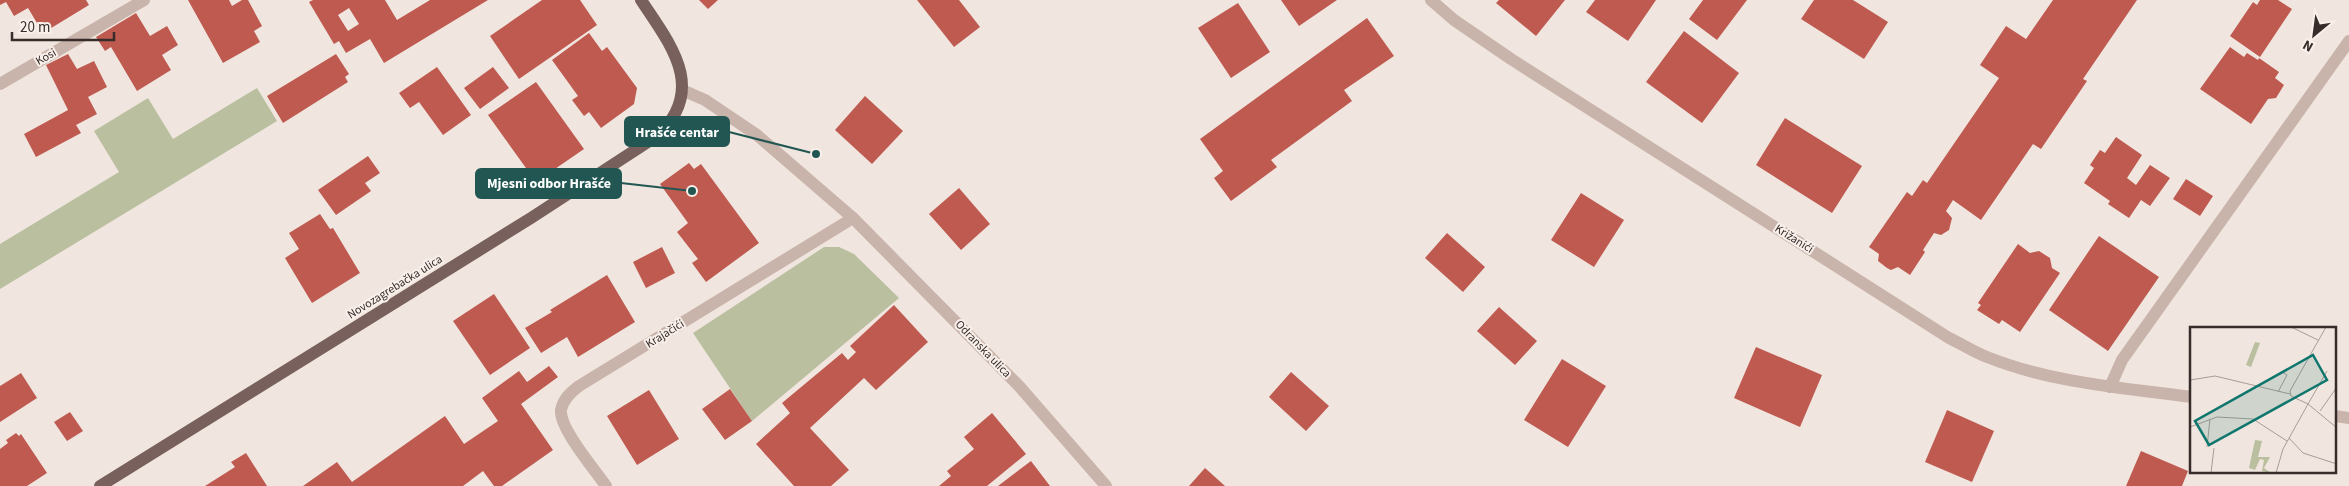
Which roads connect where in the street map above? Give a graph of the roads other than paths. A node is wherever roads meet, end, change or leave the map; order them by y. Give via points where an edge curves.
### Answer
1 (144, 0) edge
2 (642, 0) edge
3 (1432, 0) edge
4 (2349, 41) edge
5 (0, 84) edge
6 (682, 90) junction
7 (853, 218) junction
8 (2110, 387) junction
9 (2190, 397) edge
10 (2336, 416) edge
11 (2349, 418) edge
12 (100, 486) edge
13 (606, 486) edge
14 (1106, 486) edge

1 - 5 street, Kosi
2 - 6 main road via 680,63
3 - 8 street, Križanići via 1454,20 1512,59 1949,338 1985,356 2025,370
4 - 8 street via 2122,360
6 - 7 street, Odranska ulica via 705,100 758,135
6 - 12 main road, Novozagrebačka ulica via 678,106 666,127 642,146
7 - 13 street, Krajačići via 579,386 564,400 561,412 564,425
7 - 14 street, Odranska ulica via 1019,386
8 - 9 street, Križanići
10 - 11 street

